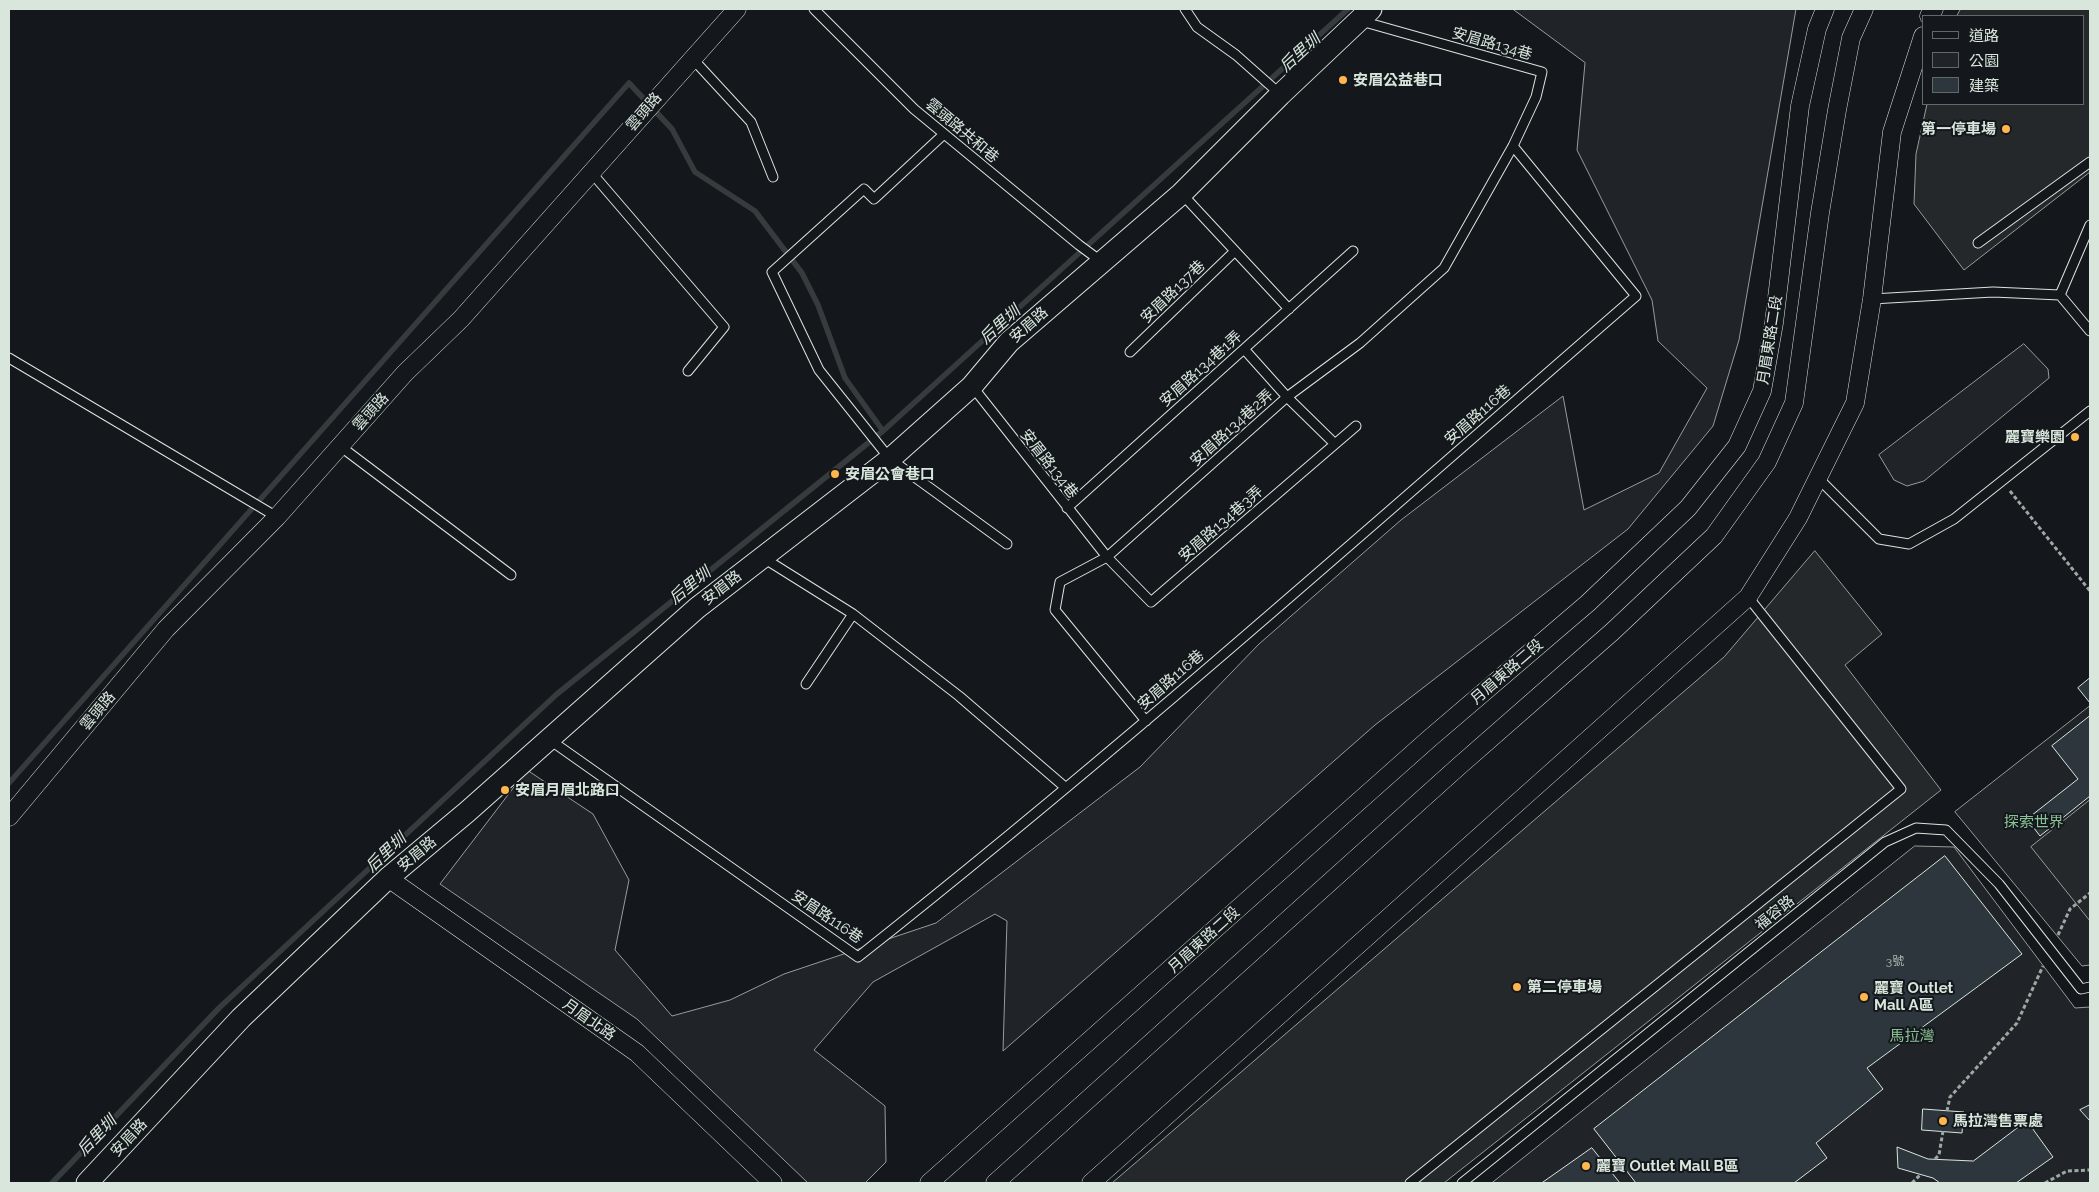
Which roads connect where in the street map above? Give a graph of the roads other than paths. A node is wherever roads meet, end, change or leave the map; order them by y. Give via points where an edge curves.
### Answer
1 (737, 9) edge
2 (814, 9) edge
3 (1185, 9) edge
4 (1825, 9) edge
5 (1864, 9) edge
6 (1365, 15) edge
7 (1922, 39) edge
8 (692, 58) junction
9 (1280, 94) junction
10 (944, 134) junction
11 (1513, 146) junction
12 (2090, 162) edge
13 (591, 172) junction
14 (772, 177) dead end
15 (1181, 194) junction
16 (2090, 225) edge
17 (1978, 243) dead end
18 (1235, 251) junction
19 (1353, 251) dead end
20 (1103, 262) junction
21 (2060, 295) junction
22 (1872, 299) junction
23 (1288, 309) junction
24 (2090, 330) edge
25 (1244, 349) junction
26 (1130, 352) dead end
27 (9, 358) edge
28 (688, 371) dead end
29 (972, 386) junction
30 (1288, 397) junction
31 (2090, 411) edge
32 (1356, 426) dead end
33 (1335, 444) junction
34 (340, 446) junction
35 (890, 459) junction
36 (1818, 478) junction
37 (1067, 508) junction
38 (277, 517) junction
39 (1006, 544) dead end
40 (762, 557) junction
41 (1107, 557) junction
42 (511, 575) dead end
43 (1748, 597) junction
44 (853, 614) junction
45 (806, 684) dead end
46 (1146, 721) junction
47 (548, 739) junction
48 (1066, 788) junction
49 (9, 817) edge
50 (388, 878) junction
51 (2090, 987) edge
52 (87, 1183) edge
53 (773, 1183) edge
54 (929, 1183) edge
55 (995, 1183) edge
56 (1091, 1183) edge
57 (1410, 1183) edge
58 (1462, 1183) edge

1 - 8 street, 雲頭路
2 - 10 lane, 雲頭路共和巷 via 914,109
3 - 9 lane via 1197,27 1236,55
4 - 54 street, 月眉東路二段 via 1817,29 1800,106 1774,323 1762,391 1737,446 1688,508 1588,603
5 - 55 street via 1851,38 1837,110 1794,403 1767,462 1714,536 1612,632
6 - 9 street, 安眉路
6 - 11 lane, 安眉路134巷 via 1542,72 1536,97
7 - 22 street via 1892,132
8 - 13 street, 雲頭路
8 - 14 lane via 751,122
9 - 15 street, 安眉路
10 - 20 lane, 雲頭路共和巷 via 1079,246
10 - 35 lane via 874,198 864,189 772,272 819,370
11 - 30 lane, 安眉路134巷2弄 via 1444,268 1360,343
11 - 46 lane, 安眉路116巷 via 1636,296
12 - 17 lane
13 - 28 lane via 724,328
13 - 34 street, 雲頭路 via 461,319 405,373
15 - 18 lane
15 - 20 street, 安眉路
16 - 21 lane
18 - 23 lane
18 - 26 lane, 安眉路137巷
19 - 23 lane, 安眉路134巷1弄
20 - 29 street, 安眉路 via 1009,342
21 - 22 lane via 1993,292
21 - 24 lane
22 - 36 street via 1856,403
23 - 25 lane, 安眉路134巷1弄
25 - 30 lane
25 - 37 lane, 安眉路134巷1弄
27 - 38 lane
29 - 35 street, 安眉路
29 - 37 lane, 安眉路134巷
30 - 33 lane
30 - 41 lane, 安眉路134巷2弄
31 - 36 lane via 1954,519 1909,544 1879,538
32 - 33 lane, 安眉路134巷3弄
33 - 41 lane, 安眉路134巷3弄 via 1151,602
34 - 38 street, 雲頭路
34 - 42 lane
35 - 39 lane
35 - 40 street, 安眉路
36 - 43 street via 1798,518
37 - 41 lane, 安眉路134巷
38 - 49 street, 雲頭路 via 166,629
40 - 44 lane
40 - 47 street, 安眉路 via 697,608
41 - 46 lane, 安眉路134巷2弄 via 1060,582 1055,610
43 - 56 street
43 - 57 lane via 1901,789
44 - 45 lane
44 - 48 lane via 959,696
46 - 48 lane, 安眉路116巷
47 - 48 lane, 安眉路116巷 via 858,957
47 - 50 street, 安眉路
50 - 52 street, 安眉路 via 241,1018
50 - 53 street, 月眉北路 via 637,1053
51 - 58 lane, 福容路 via 2081,989 1999,884 1946,830 1916,828 1885,842

